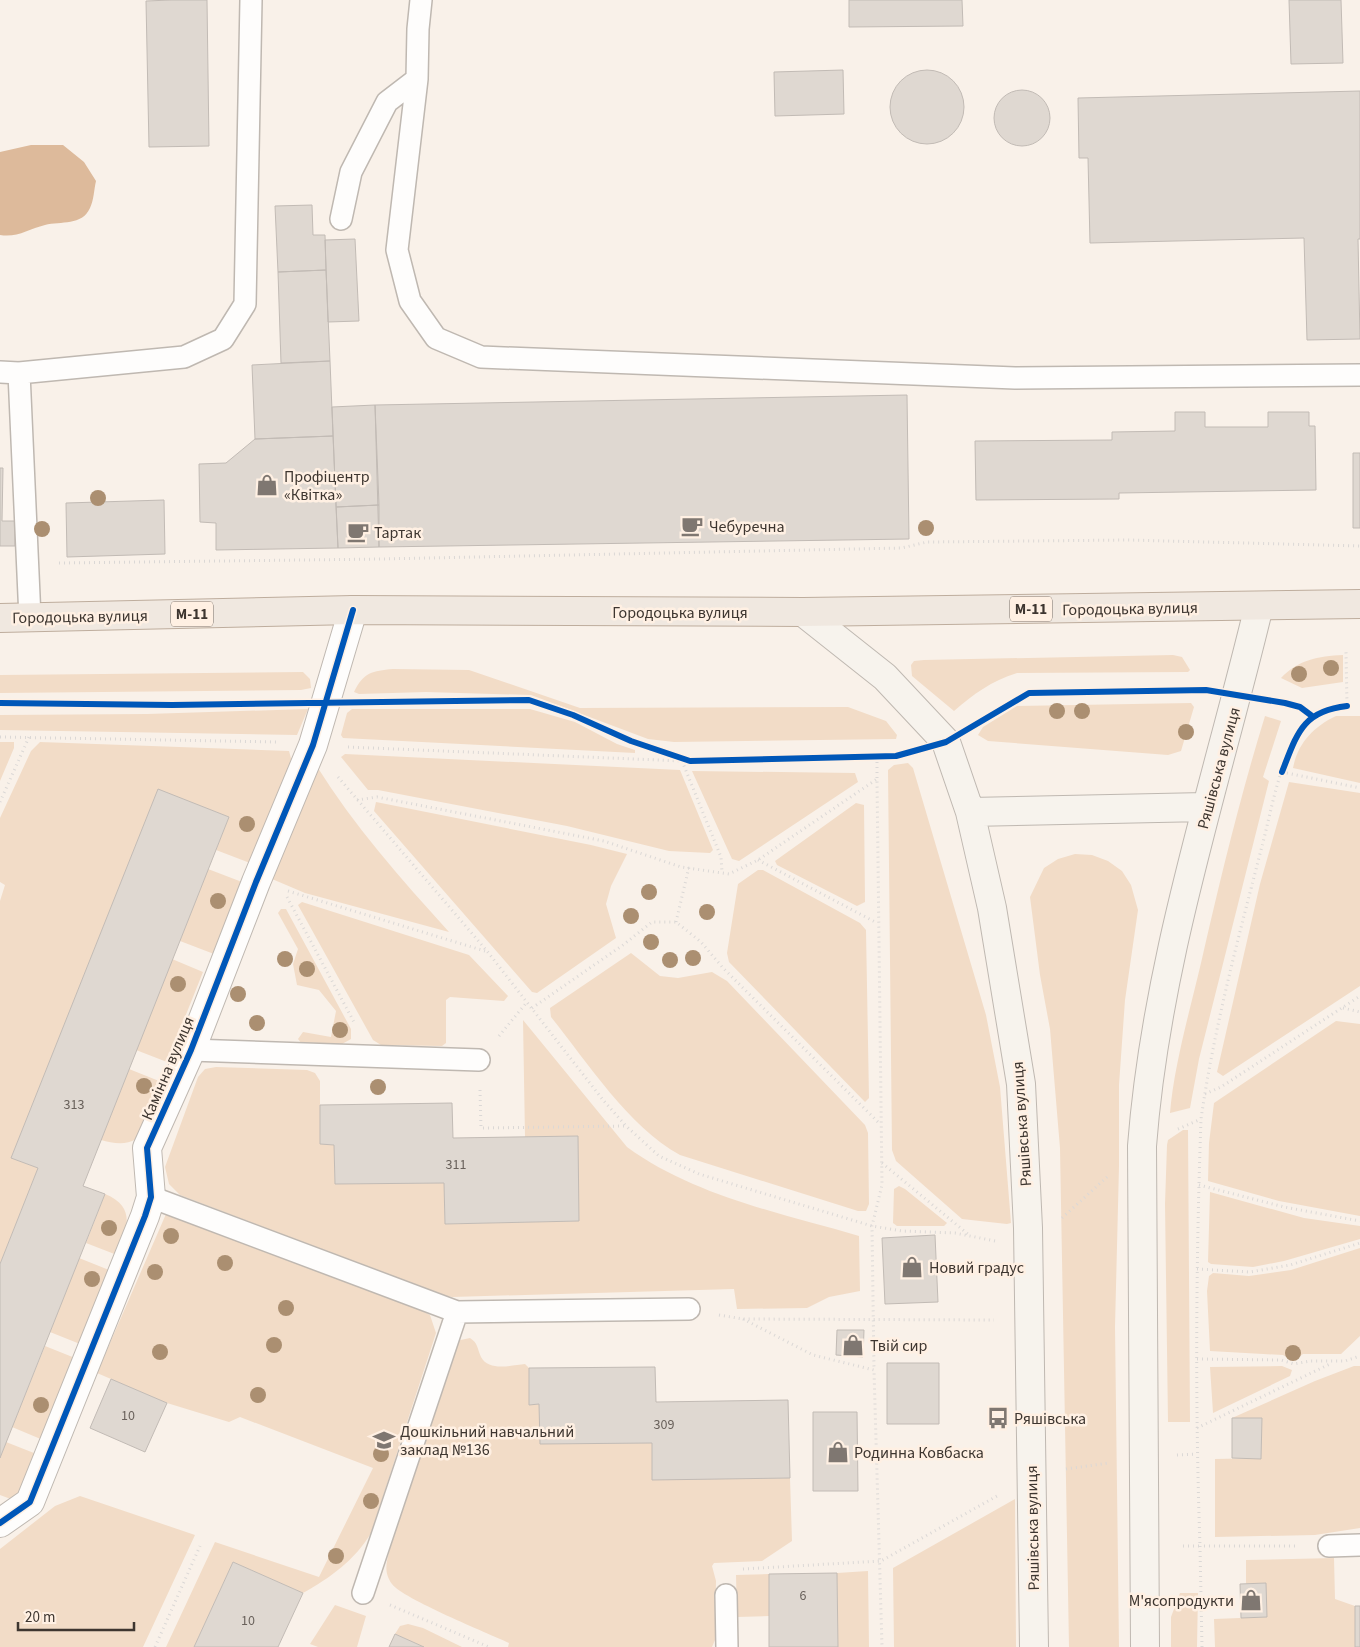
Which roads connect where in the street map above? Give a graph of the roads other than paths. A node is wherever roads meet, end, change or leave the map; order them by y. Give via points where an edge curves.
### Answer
1 (251, 0) edge
2 (421, 0) edge
3 (417, 80) junction
4 (342, 218) dead end
5 (10, 372) edge
6 (1360, 375) edge
7 (1360, 604) edge
8 (1259, 606) junction
9 (353, 610) junction
10 (803, 612) junction
11 (0, 618) edge
12 (30, 618) junction
13 (1205, 808) junction
14 (970, 812) junction
15 (191, 1050) junction
16 (478, 1060) road end
17 (151, 1197) junction
18 (689, 1309) dead end
19 (457, 1312) junction
20 (0, 1523) edge
21 (1360, 1545) edge
22 (1329, 1546) road end
23 (363, 1593) road end
24 (726, 1595) road end
25 (727, 1647) edge
26 (1034, 1647) edge
27 (1145, 1647) edge

1 - 5 lane via 245,304 223,339 184,357
2 - 3 lane
3 - 4 lane via 387,102 351,172
3 - 6 lane via 398,250 410,300 436,338 481,357 1015,378
5 - 12 lane
7 - 8 main road, Городоцька вулиця / М-11
8 - 10 main road, Городоцька вулиця / М-11
8 - 13 main road, Ряшівська вулиця
9 - 10 main road, Городоцька вулиця / М-11
9 - 12 main road, Городоцька вулиця / М-11
9 - 15 street, Камінна вулиця via 312,745
10 - 14 main road, Ряшівська вулиця via 885,677 946,742
11 - 12 main road, Городоцька вулиця / М-11
13 - 14 main road
13 - 27 main road, Ряшівська вулиця via 1160,1011 1147,1082 1142,1146
14 - 26 main road, Ряшівська вулиця via 992,908 1021,1084 1028,1238
15 - 16 lane
15 - 17 street, Камінна вулиця via 147,1148
17 - 19 lane
17 - 20 street, Камінна вулиця via 30,1502
18 - 19 lane
19 - 23 lane
21 - 22 lane
24 - 25 lane

